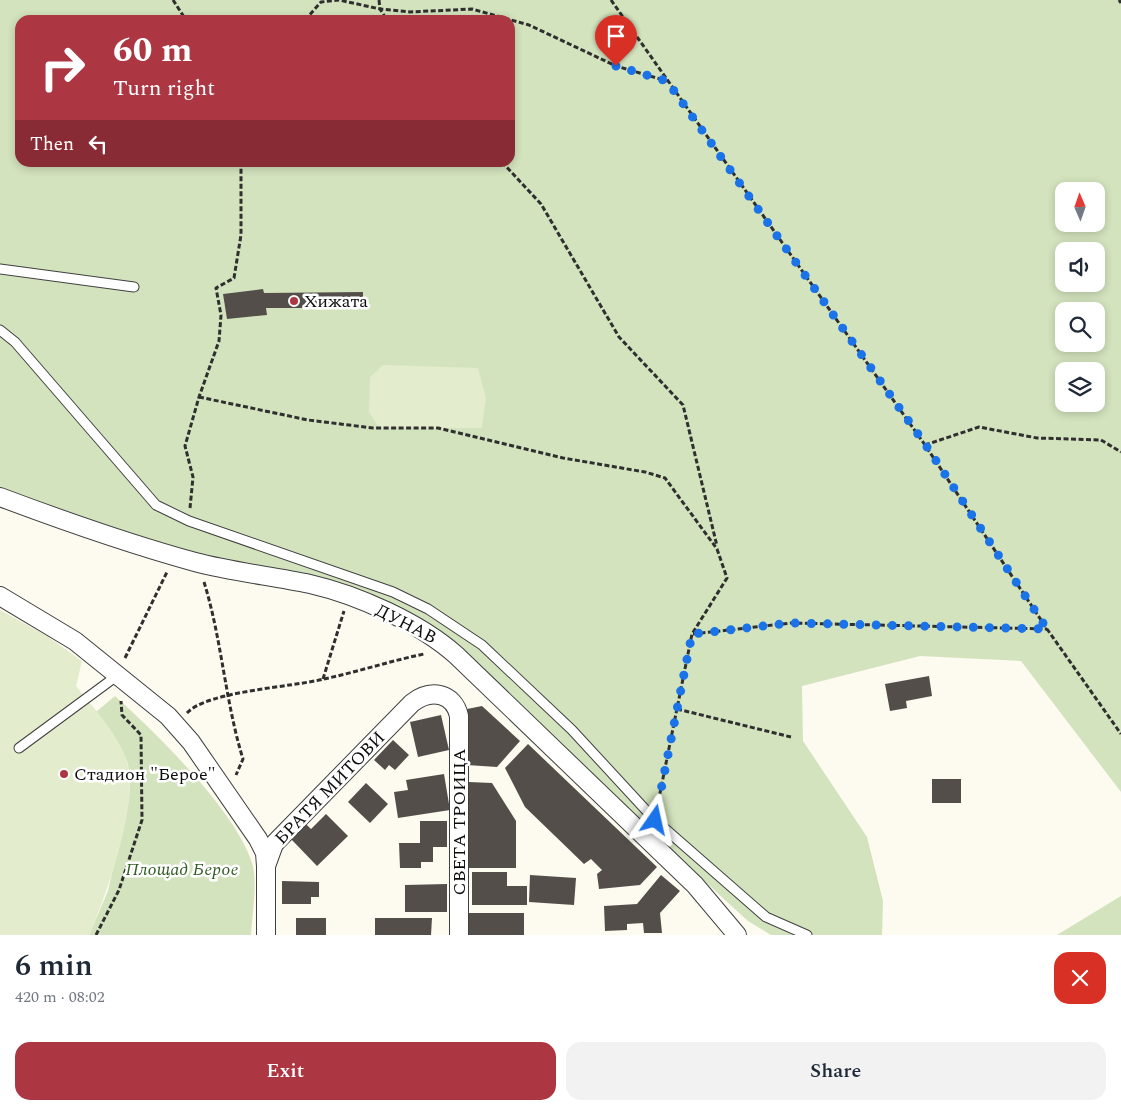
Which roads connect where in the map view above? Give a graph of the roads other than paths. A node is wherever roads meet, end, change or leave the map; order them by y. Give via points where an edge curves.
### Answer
1 (0, 268) edge
2 (134, 287) dead end
3 (0, 330) edge
4 (0, 497) edge
5 (0, 596) edge
6 (119, 674) junction
7 (457, 709) joint
8 (19, 748) dead end
9 (266, 866) junction
10 (266, 935) edge
11 (459, 935) edge
12 (737, 935) edge
13 (807, 935) edge

1 - 2 lane
3 - 13 lane via 15,342 156,505 189,521 393,592 428,609 482,645 572,730 655,820 766,917
4 - 12 street, ДУНАВ via 76,525 196,562 311,584 413,624 452,651 695,885
5 - 6 street via 61,632
6 - 8 lane
6 - 9 street via 177,725 262,846
7 - 9 street, БРАТЯ МИТОВИ via 449,698 442,695 431,694 417,699 278,839
7 - 11 street, СВЕТА ТРОИЦА
9 - 10 street, БРАТЯ МИТОВИ

